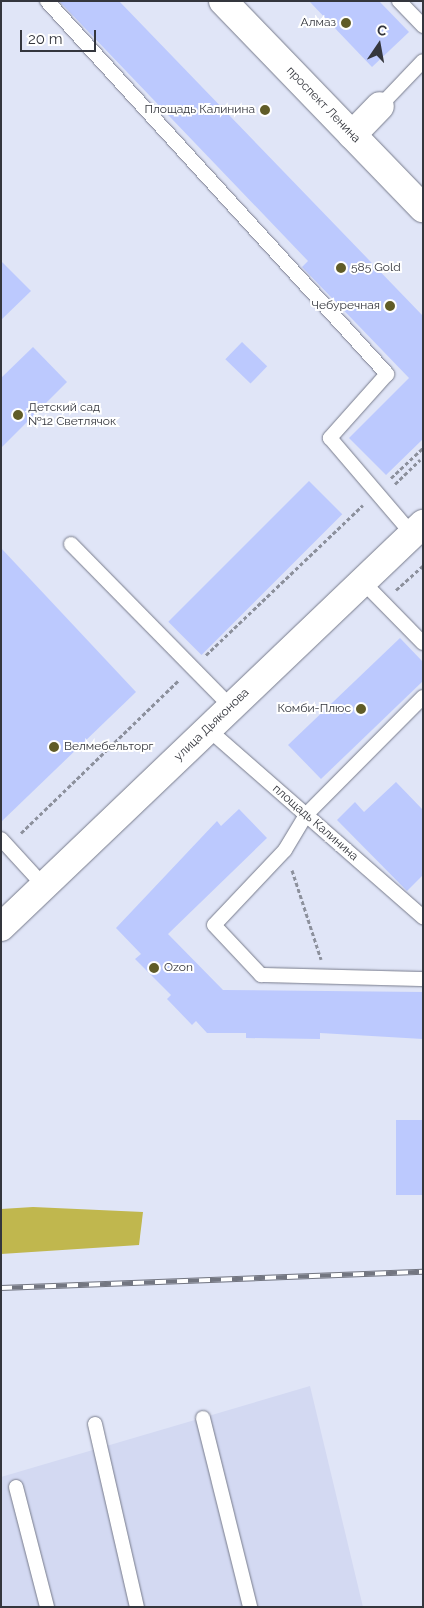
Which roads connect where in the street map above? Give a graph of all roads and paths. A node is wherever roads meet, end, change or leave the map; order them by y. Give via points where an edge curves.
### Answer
1 (47, 1) edge
2 (224, 1) edge
3 (398, 1) edge
4 (423, 26) edge
5 (423, 61) edge
6 (380, 106) joint
7 (352, 135) junction
8 (423, 208) edge
9 (423, 448) edge
10 (376, 492) junction
11 (417, 529) edge
12 (71, 544) dead end
13 (423, 566) edge
14 (362, 581) junction
15 (382, 602) junction
16 (423, 643) edge
17 (193, 667) junction
18 (423, 697) edge
19 (231, 707) junction
20 (208, 729) junction
21 (306, 815) junction
22 (4, 842) edge
23 (286, 850) junction
24 (44, 886) junction
25 (423, 917) edge
26 (1, 927) edge
27 (327, 977) junction
28 (423, 979) edge
29 (203, 1418) dead end
30 (95, 1424) dead end
31 (16, 1487) dead end
32 (47, 1607) edge
33 (137, 1607) edge
34 (250, 1607) edge

1 - 10 lane via 387,374 330,438
2 - 7 main road, проспект Ленина
3 - 4 lane
5 - 6 lane
6 - 7 main road
7 - 8 main road, проспект Ленина
9 - 10 path
10 - 11 lane
10 - 17 path
11 - 14 main road, улица Дьяконова
12 - 17 lane
13 - 15 path
14 - 15 lane
14 - 19 main road, улица Дьяконова
15 - 16 lane
17 - 19 lane
17 - 22 path
18 - 21 lane
19 - 20 main road, улица Дьяконова
20 - 21 lane, площадь Калинина
20 - 24 main road, улица Дьяконова
21 - 23 lane
21 - 25 lane, площадь Калинина
22 - 24 lane
23 - 27 path
23 - 27 lane via 214,925 261,975
24 - 26 main road, улица Дьяконова
27 - 28 lane
29 - 34 lane
30 - 33 lane
31 - 32 lane

